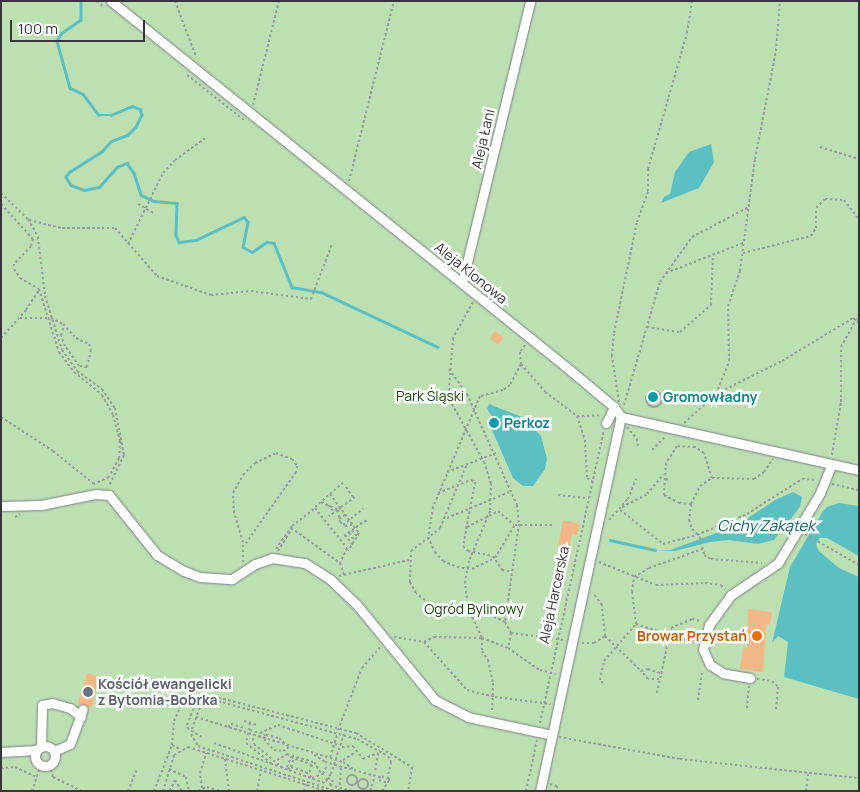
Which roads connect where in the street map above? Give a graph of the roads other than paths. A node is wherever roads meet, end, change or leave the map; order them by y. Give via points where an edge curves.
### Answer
1 (111, 1) edge
2 (530, 1) edge
3 (122, 5) edge
4 (462, 283) junction
5 (612, 410) junction
6 (621, 417) junction
7 (606, 423) road end
8 (832, 464) junction
9 (859, 470) edge
10 (1, 506) edge
11 (750, 678) dead end
12 (552, 735) junction
13 (39, 749) junction
14 (54, 751) junction
15 (1, 752) edge
16 (540, 791) edge

1 - 3 street, Aleja Klonowa
2 - 4 street, Aleja Łani
3 - 4 street, Aleja Klonowa via 192,66
4 - 5 street, Aleja Klonowa
5 - 6 street, Aleja Klonowa
5 - 7 street
6 - 8 street
6 - 12 street, Aleja Harcerska
8 - 9 street
8 - 11 street via 820,493 778,563 731,595 713,616 704,651 716,670
10 - 12 street via 41,505 108,492 158,555 200,577 232,579 274,555 306,563 350,598 435,700 460,714
12 - 16 street, Aleja Harcerska
13 - 14 street via 48,746
13 - 14 street via 35,759 45,765 54,759
13 - 14 street via 42,706 52,704 82,713 70,744
13 - 15 street

